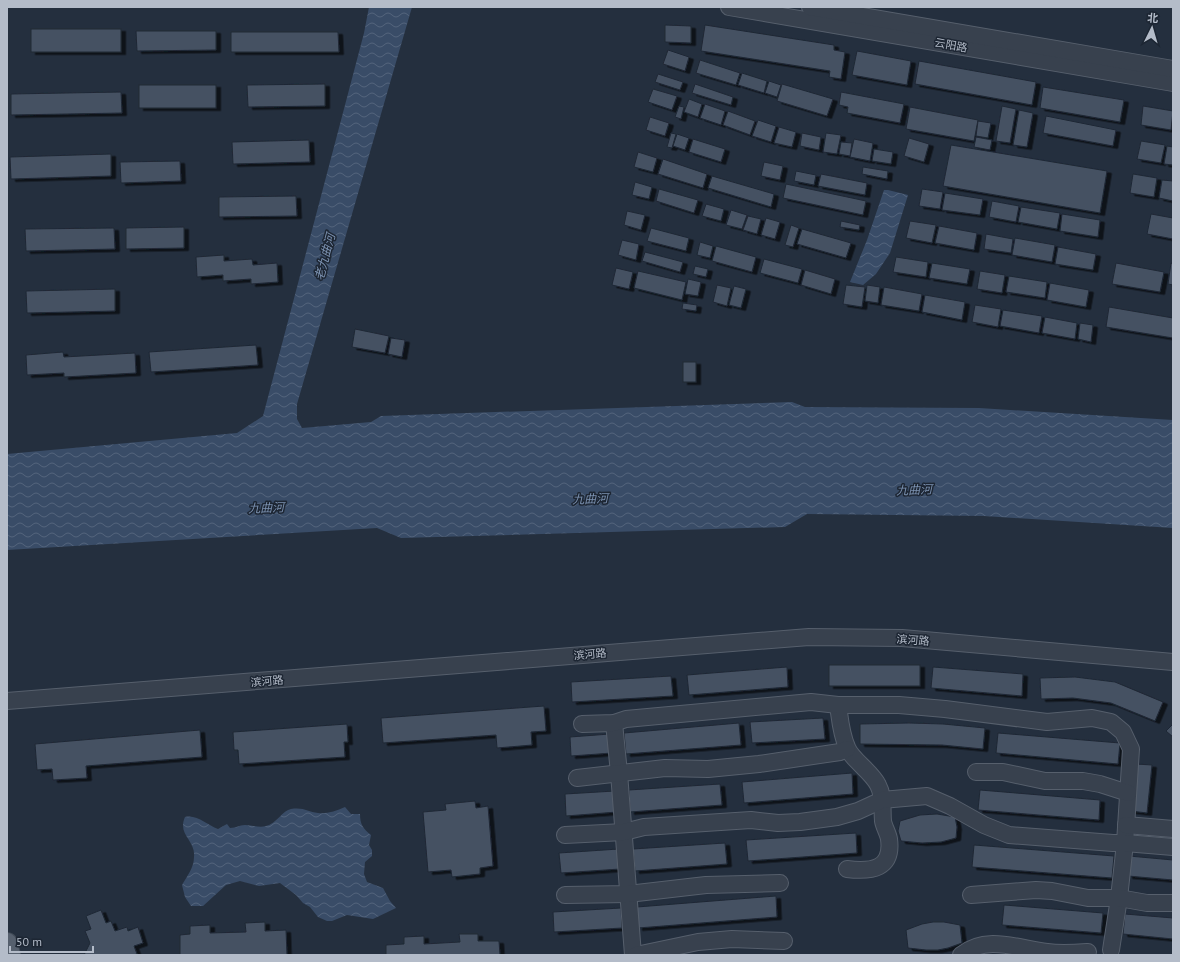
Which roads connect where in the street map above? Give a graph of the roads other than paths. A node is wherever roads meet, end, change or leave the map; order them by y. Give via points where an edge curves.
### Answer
1 (729, 7) edge
2 (810, 7) edge
3 (1173, 69) edge
4 (1173, 83) edge
5 (1173, 662) edge
6 (7, 701) edge
7 (838, 705) junction
8 (614, 723) junction
9 (582, 724) dead end
10 (847, 749) junction
11 (976, 772) dead end
12 (619, 773) junction
13 (577, 778) dead end
14 (1128, 794) junction
15 (882, 800) junction
16 (1126, 826) junction
17 (1173, 829) edge
18 (624, 832) junction
19 (565, 835) dead end
20 (1125, 843) junction
21 (1173, 847) edge
22 (847, 869) dead end
23 (780, 883) dead end
24 (628, 894) junction
25 (565, 895) dead end
26 (971, 895) dead end
27 (1119, 898) junction
28 (1173, 903) edge
29 (784, 941) dead end
30 (7, 943) edge
31 (1116, 952) edge
32 (1087, 954) edge
33 (10, 955) edge
34 (634, 955) edge
35 (961, 955) edge

1 - 4 street, 云阳路
2 - 3 street, 云阳路
5 - 6 street, 滨河路 via 902,638 809,637
7 - 8 street via 811,702 626,719
7 - 10 street
7 - 14 street via 899,705 1047,722 1092,718 1111,722 1123,732 1131,749
8 - 9 street
8 - 12 street
10 - 12 street via 759,764 708,769 665,768
10 - 15 street via 878,785
11 - 14 street via 1003,772 1045,781 1083,781
12 - 13 street
12 - 18 street
14 - 16 street
15 - 18 street via 837,817 800,822 751,820 644,827
15 - 20 street via 927,796 1009,835
15 - 22 street via 883,823 889,836 890,850 886,861 877,869
16 - 17 street
16 - 20 street
18 - 19 street
18 - 24 street
20 - 21 street
20 - 27 street
23 - 24 street via 706,886
24 - 25 street
24 - 34 street
26 - 27 street via 1052,890 1088,898
27 - 28 street via 1147,903
27 - 31 street
29 - 34 street via 732,939 698,942
30 - 33 main road
31 - 32 street
32 - 35 street via 1048,952 1001,943 981,945

